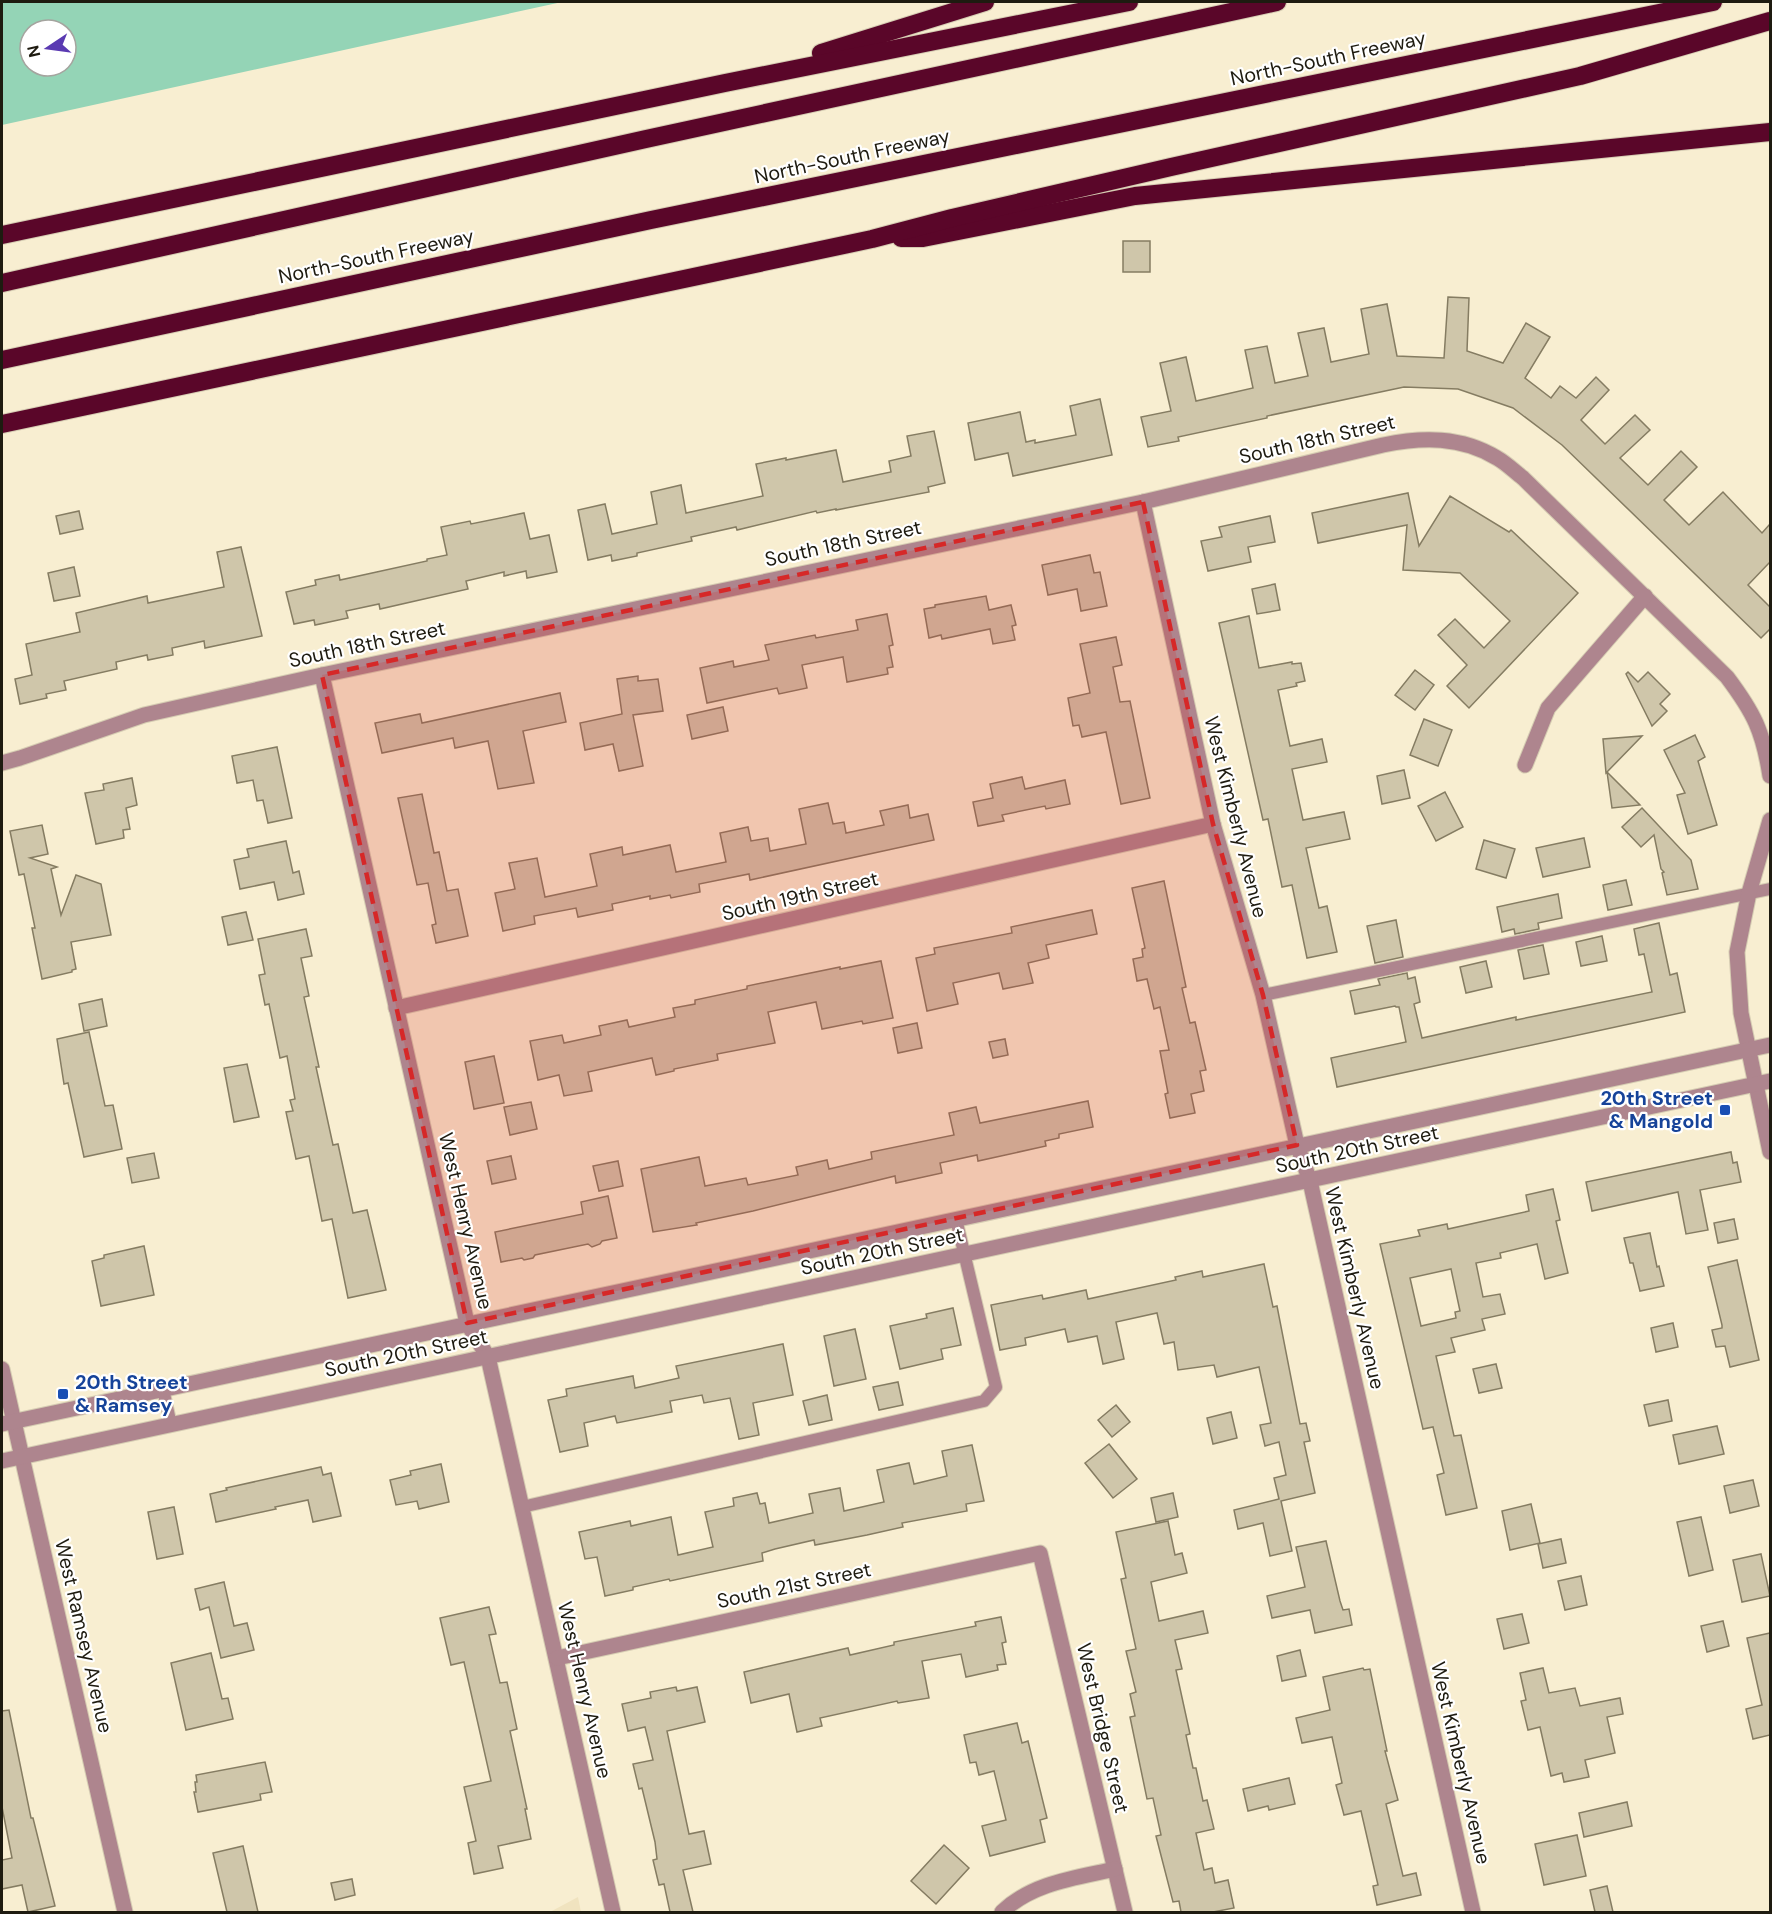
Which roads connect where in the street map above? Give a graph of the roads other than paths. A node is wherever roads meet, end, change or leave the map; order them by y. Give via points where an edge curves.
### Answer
1 (985, 2) edge
2 (1129, 2) edge
3 (1277, 2) edge
4 (1713, 2) edge
5 (1770, 21) edge
6 (724, 83) junction
7 (1770, 132) edge
8 (2, 235) edge
9 (872, 238) junction
10 (2, 283) edge
11 (2, 360) edge
12 (2, 424) edge
13 (1143, 502) junction
14 (1645, 596) junction
15 (322, 675) junction
16 (2, 763) edge
17 (1525, 765) dead end
18 (1770, 776) edge
19 (1770, 820) edge
20 (1213, 824) junction
21 (1770, 889) edge
22 (1749, 893) junction
23 (1263, 995) junction
24 (396, 1008) junction
25 (1770, 1045) edge
26 (1748, 1050) junction
27 (1763, 1083) edge
28 (1297, 1145) junction
29 (1770, 1152) edge
30 (1310, 1180) junction
31 (956, 1219) junction
32 (964, 1254) junction
33 (467, 1323) junction
34 (488, 1357) junction
35 (2, 1369) edge
36 (163, 1389) junction
37 (8, 1423) edge
38 (171, 1425) junction
39 (22, 1457) junction
40 (2, 1461) edge
41 (522, 1507) junction
42 (1040, 1553) joint
43 (556, 1658) junction
44 (1115, 1869) junction
45 (125, 1912) edge
46 (613, 1912) edge
47 (1002, 1912) edge
48 (1125, 1912) edge
49 (1473, 1912) edge

1 - 6 highway
2 - 6 highway
3 - 10 highway
4 - 11 highway, North-South Freeway via 651,220
5 - 9 highway via 1580,76
6 - 8 highway
7 - 9 highway via 1135,196 923,238
9 - 12 highway
13 - 14 street, South 18th Street via 1411,439 1439,439 1472,446 1497,458 1523,478
13 - 15 street, South 18th Street
13 - 20 street, West Kimberly Avenue
14 - 17 street via 1548,708
14 - 18 street, South 18th Street via 1727,677 1746,702 1758,726
15 - 16 street, South 18th Street via 144,715
15 - 24 street, West Henry Avenue
19 - 22 street
20 - 23 street, West Kimberly Avenue
20 - 24 street, South 19th Street
21 - 22 lane
22 - 23 lane
22 - 26 street via 1737,952
23 - 28 street, West Kimberly Avenue
24 - 33 street, West Henry Avenue
25 - 26 street, South 20th Street
26 - 27 street
26 - 28 street, South 20th Street
27 - 29 street
27 - 30 street, South 20th Street
28 - 30 street, West Kimberly Avenue
28 - 31 street, South 20th Street
30 - 32 street, South 20th Street
30 - 49 street, West Kimberly Avenue
31 - 32 lane
31 - 33 street, South 20th Street
32 - 34 street, South 20th Street
32 - 41 lane via 996,1388 984,1401
33 - 34 street, West Henry Avenue
33 - 36 street, South 20th Street
34 - 38 street, South 20th Street
34 - 41 street, West Henry Avenue
35 - 37 street, West Ramsey Avenue
36 - 37 street, South 20th Street
36 - 38 lane
37 - 39 street, West Ramsey Avenue
38 - 39 street, South 20th Street
39 - 40 street, South 20th Street
39 - 45 street, West Ramsey Avenue
41 - 43 street, West Henry Avenue
42 - 43 street, South 21st Street
42 - 44 street, West Bridge Street
43 - 46 street, West Henry Avenue
44 - 47 street via 1040,1887 1014,1900
44 - 48 street, West Bridge Street

